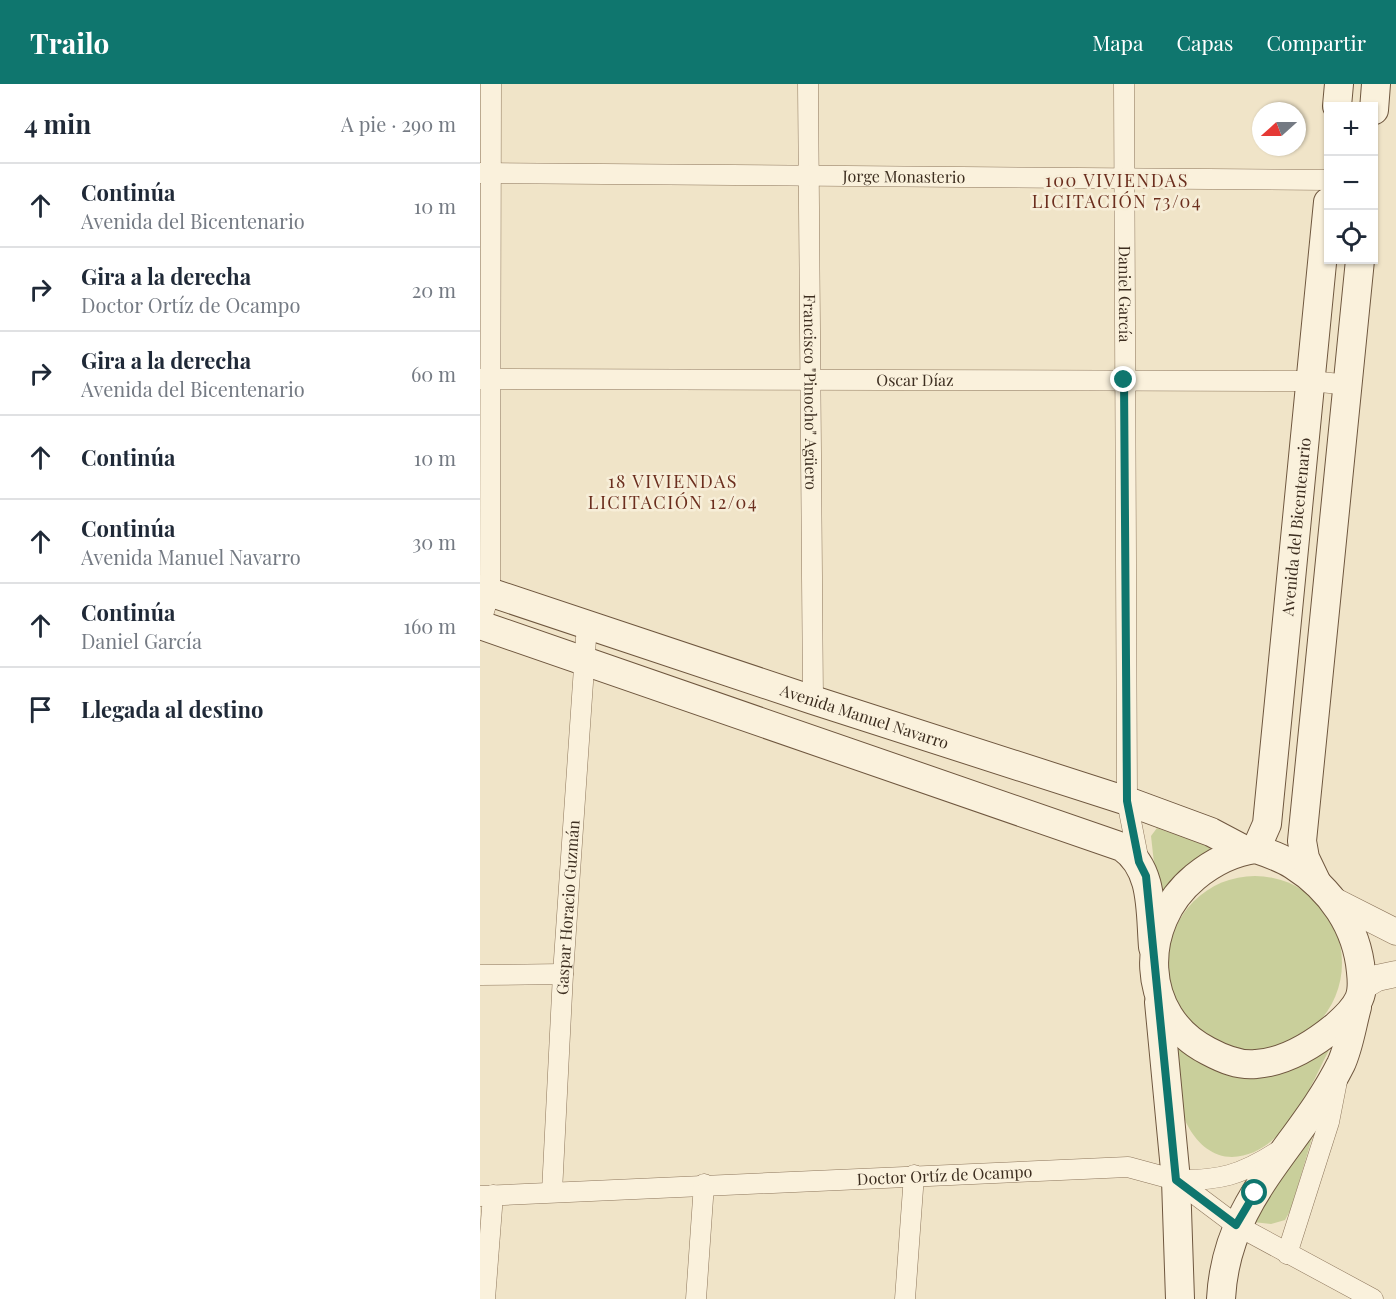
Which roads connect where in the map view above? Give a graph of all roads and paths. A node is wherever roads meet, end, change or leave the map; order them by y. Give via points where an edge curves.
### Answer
1 (491, 84) edge
2 (808, 84) edge
3 (1124, 84) edge
4 (1339, 84) edge
5 (1376, 84) edge
6 (1337, 102) edge
7 (1375, 102) edge
8 (485, 173) edge
9 (810, 174) junction
10 (1124, 179) junction
11 (1324, 180) edge
12 (1328, 210) edge
13 (1360, 264) edge
14 (810, 378) junction
15 (486, 379) edge
16 (1124, 380) junction
17 (1311, 381) junction
18 (1349, 385) junction
19 (485, 590) edge
20 (480, 624) edge
21 (587, 624) junction
22 (584, 659) junction
23 (813, 700) junction
24 (1127, 801) junction
25 (1250, 850) junction
26 (1139, 862) junction
27 (1325, 891) junction
28 (1396, 932) edge
29 (1153, 947) junction
30 (562, 974) junction
31 (1396, 974) edge
32 (480, 975) edge
33 (1158, 991) junction
34 (1361, 993) junction
35 (1341, 1063) junction
36 (1287, 1145) junction
37 (914, 1175) junction
38 (1176, 1180) junction
39 (704, 1184) junction
40 (552, 1192) junction
41 (486, 1196) edge
42 (1236, 1225) junction
43 (1287, 1254) junction
44 (485, 1299) edge
45 (696, 1299) edge
46 (905, 1299) edge
47 (1180, 1299) edge
48 (1221, 1299) edge
49 (1373, 1299) edge

1 - 8 street
2 - 9 street, Francisco "Pinocho" Agüero
3 - 10 street, Daniel García
4 - 6 main road
5 - 7 main road
8 - 9 street, Jorge Monasterio
8 - 15 street
9 - 10 street, Jorge Monasterio
9 - 14 street, Francisco "Pinocho" Agüero
10 - 11 street, Jorge Monasterio
10 - 16 street, Daniel García
12 - 17 main road, Avenida del Bicentenario
13 - 18 main road
14 - 15 street, Oscar Díaz
14 - 16 street, Oscar Díaz
14 - 23 street, Francisco "Pinocho" Agüero
15 - 19 street
16 - 17 street, Oscar Díaz
16 - 24 street, Daniel García
17 - 18 street, Oscar Díaz
17 - 25 main road, Avenida del Bicentenario via 1267,824
18 - 27 main road via 1302,841 1305,858
19 - 20 street
19 - 21 main road, Avenida Manuel Navarro
20 - 22 main road
21 - 22 street, Gaspar Horacio Guzmán
21 - 23 main road, Avenida Manuel Navarro
22 - 26 main road via 1094,836 1122,847
22 - 30 street, Gaspar Horacio Guzmán
23 - 24 main road, Avenida Manuel Navarro
24 - 25 main road, Avenida Manuel Navarro
24 - 26 street, Daniel García
25 - 27 main road via 1293,865
25 - 29 main road via 1203,870 1185,885 1161,920
26 - 29 main road via 1146,876
27 - 28 street
27 - 34 main road via 1351,930 1360,957
29 - 33 main road
30 - 32 street
30 - 40 street, Gaspar Horacio Guzmán
31 - 34 street via 1377,978
33 - 34 main road via 1180,1030 1200,1047 1225,1060 1254,1065 1301,1051 1341,1022
33 - 38 main road
34 - 35 main road
35 - 36 main road
35 - 43 street via 1329,1122
36 - 38 street via 1252,1168 1231,1176 1207,1181
36 - 42 main road
37 - 38 street, Doctor Ortíz de Ocampo via 1128,1167
37 - 39 street, Doctor Ortíz de Ocampo
37 - 46 street
38 - 42 street, Doctor Ortíz de Ocampo
38 - 47 main road
39 - 40 street, Doctor Ortíz de Ocampo
39 - 45 street
40 - 41 street, Doctor Ortíz de Ocampo
41 - 44 street
42 - 43 street, Doctor Ortíz de Ocampo
42 - 48 main road via 1222,1276
43 - 49 street, Doctor Ortíz de Ocampo

